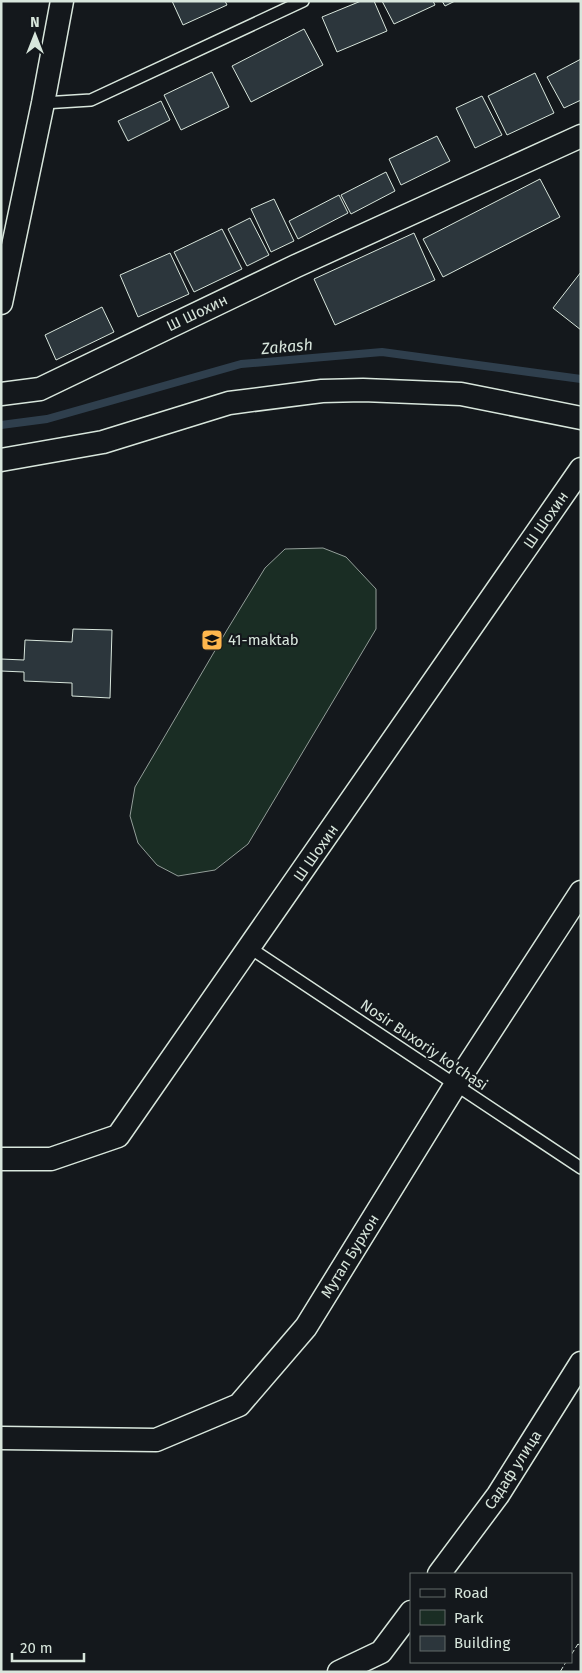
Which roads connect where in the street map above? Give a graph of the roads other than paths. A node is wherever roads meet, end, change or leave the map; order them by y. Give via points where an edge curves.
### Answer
1 (62, 1) edge
2 (303, 1) edge
3 (43, 103) junction
4 (581, 136) edge
5 (1, 303) edge
6 (1, 394) edge
7 (581, 418) edge
8 (1, 460) edge
9 (581, 469) edge
10 (581, 892) edge
11 (250, 948) junction
12 (456, 1084) junction
13 (1, 1158) edge
14 (581, 1168) edge
15 (581, 1363) edge
16 (1, 1438) edge
17 (440, 1573) edge
18 (410, 1613) edge
19 (339, 1672) edge

1 - 3 street
2 - 3 lane via 92,100
3 - 5 street
4 - 6 street, Ш Шохин via 296,266 40,389
7 - 8 street via 460,394 322,391 229,403 103,442
9 - 11 street, Ш Шохин
10 - 12 street, Мутал Бурхон
11 - 12 lane, Nosir Buxoriy ko'chasi
11 - 13 street, Ш Шохин via 118,1136 51,1160
12 - 14 lane, Nosir Buxoriy ko'chasi
12 - 16 street, Мутал Бурхон via 306,1327 239,1405 156,1440
15 - 17 street, Садаф улица via 498,1495
18 - 19 street via 381,1652

